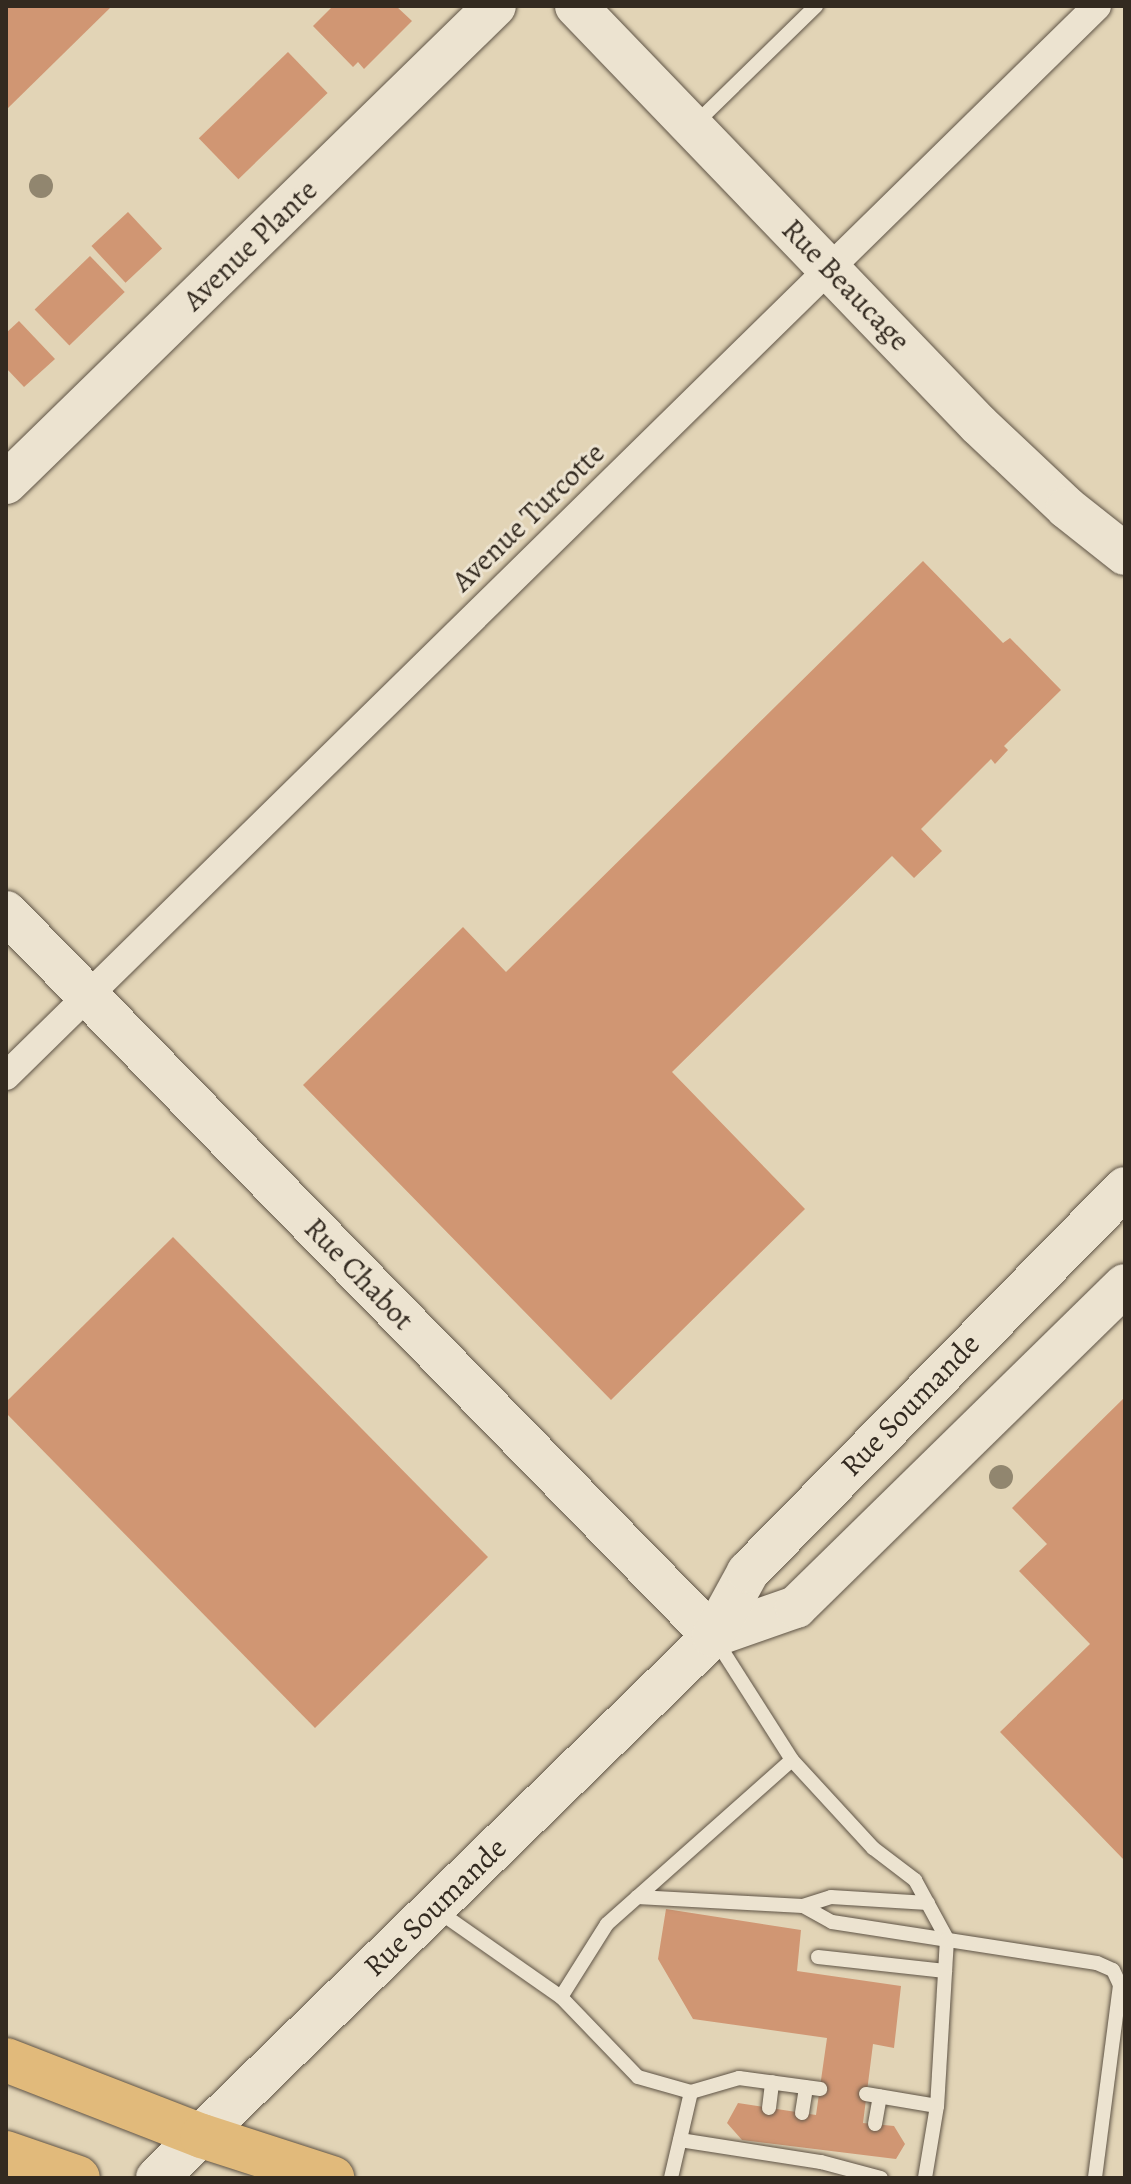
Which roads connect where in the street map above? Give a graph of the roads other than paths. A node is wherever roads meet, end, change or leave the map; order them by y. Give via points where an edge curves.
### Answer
1 (495, 6) edge
2 (576, 6) edge
3 (816, 6) edge
4 (1097, 6) edge
5 (693, 126) junction
6 (830, 267) junction
7 (6, 483) edge
8 (1125, 554) edge
9 (6, 912) edge
10 (89, 995) junction
11 (6, 1076) edge
12 (1125, 1188) edge
13 (1125, 1285) edge
14 (713, 1636) junction
15 (792, 1760) junction
16 (637, 1897) junction
17 (928, 1903) junction
18 (803, 1906) junction
19 (435, 1909) junction
20 (947, 1939) junction
21 (818, 1957) dead end
22 (945, 1971) junction
23 (561, 1997) junction
24 (6, 2060) edge
25 (772, 2082) junction
26 (691, 2092) junction
27 (937, 2106) junction
28 (769, 2108) dead end
29 (802, 2113) dead end
30 (875, 2124) dead end
31 (202, 2136) junction
32 (680, 2140) junction
33 (6, 2153) edge
34 (870, 2156) dead end
35 (866, 2173) junction
36 (78, 2178) edge
37 (157, 2178) edge
38 (332, 2178) edge
39 (671, 2178) edge
40 (881, 2178) edge
41 (925, 2178) edge
42 (1095, 2178) edge

1 - 7 street, Avenue Plante
2 - 5 street, Rue Beaucage
3 - 5 lane
4 - 6 street, Avenue Turcotte
5 - 6 street, Rue Beaucage
6 - 8 street, Rue Beaucage via 979,425
6 - 10 street, Avenue Turcotte
9 - 10 street, Rue Chabot
10 - 11 street, Avenue Turcotte
10 - 14 street, Rue Chabot
12 - 14 street, Rue Soumande via 748,1572
13 - 14 street, Rue Soumande via 796,1607
14 - 15 lane
14 - 19 street, Rue Soumande
15 - 16 lane
15 - 17 lane via 873,1848 915,1880
16 - 18 lane
16 - 23 lane via 607,1924
17 - 18 lane via 831,1897
17 - 20 lane
18 - 20 lane via 832,1922
19 - 23 lane
19 - 31 street, Rue Soumande
20 - 22 lane
20 - 42 lane via 1113,1970 1120,1985
21 - 22 lane
22 - 27 lane
23 - 26 lane via 638,2077
24 - 31 main road
25 - 26 lane via 739,2078
25 - 28 lane
25 - 29 lane via 813,2088
26 - 32 lane
27 - 30 lane via 873,2095
27 - 41 lane
31 - 37 street, Rue Soumande
31 - 38 main road
32 - 35 lane via 795,2153
32 - 39 lane
33 - 36 main road
34 - 35 lane
35 - 40 lane

